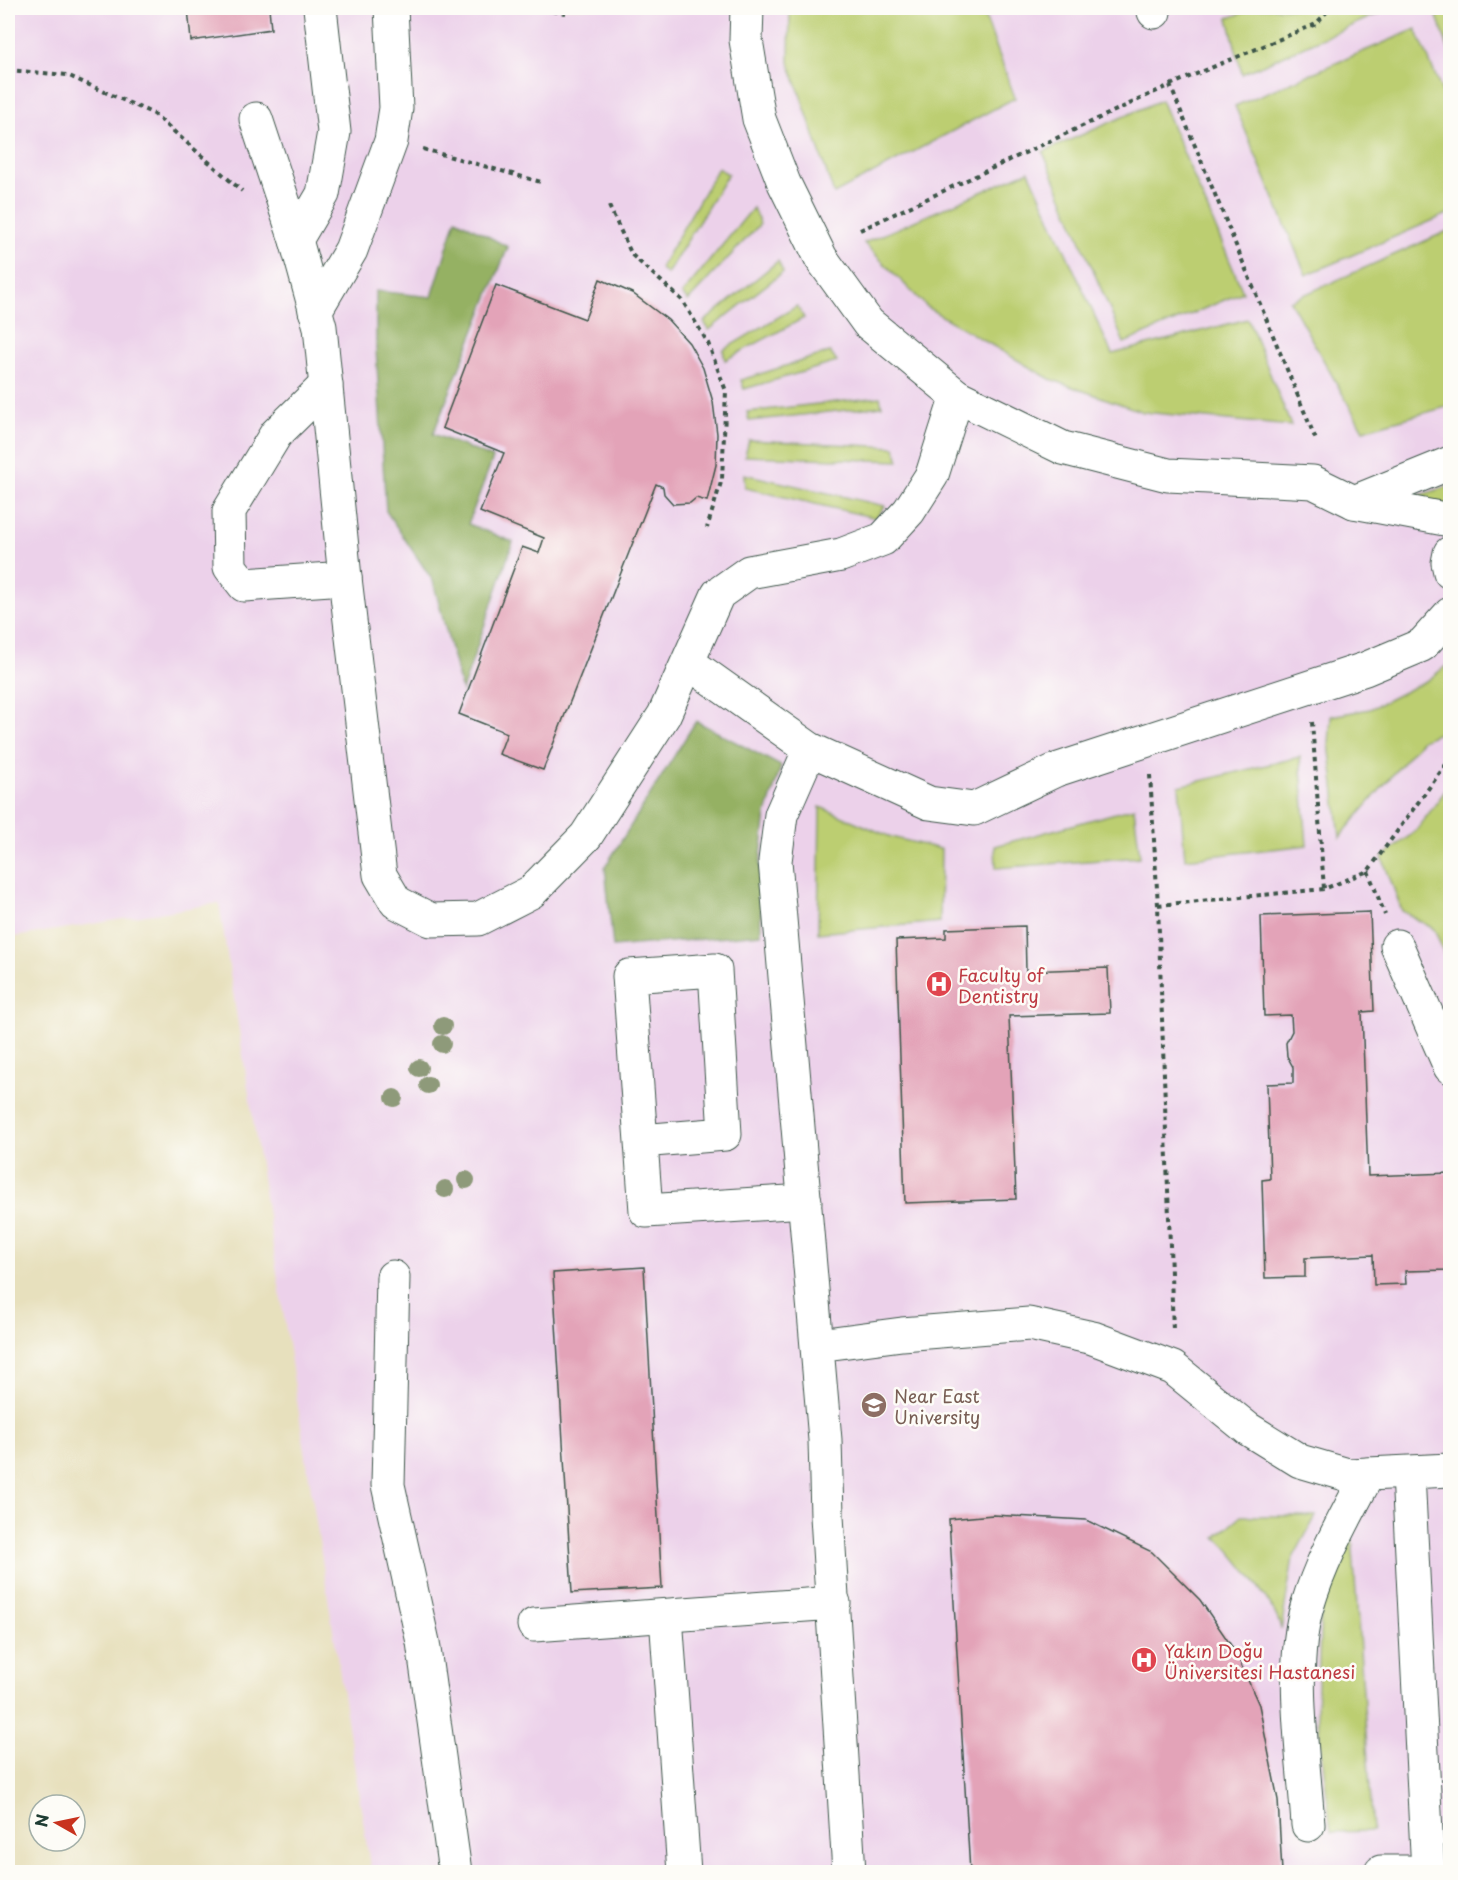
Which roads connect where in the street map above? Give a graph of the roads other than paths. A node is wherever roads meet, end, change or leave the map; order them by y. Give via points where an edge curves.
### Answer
1 (320, 8) edge
2 (391, 8) edge
3 (747, 8) edge
4 (256, 119) dead end
5 (296, 240) junction
6 (315, 310) junction
7 (326, 385) junction
8 (957, 396) junction
9 (1450, 463) edge
10 (1354, 502) junction
11 (1450, 520) edge
12 (1450, 553) edge
13 (1450, 572) edge
14 (345, 578) junction
15 (1450, 614) edge
16 (688, 663) junction
17 (810, 749) junction
18 (1396, 946) road end
19 (1450, 1067) edge
20 (640, 1141) junction
21 (805, 1201) junction
22 (393, 1277) dead end
23 (818, 1345) junction
24 (1450, 1470) edge
25 (1368, 1474) junction
26 (1408, 1474) junction
27 (834, 1603) junction
28 (666, 1616) junction
29 (534, 1625) dead end
30 (1438, 1819) edge
31 (1308, 1825) dead end
32 (455, 1872) edge
33 (684, 1872) edge
34 (849, 1872) edge
35 (1381, 1872) edge
36 (1408, 1872) edge
37 (1428, 1872) edge

1 - 5 street via 334,132 323,194
2 - 6 street via 396,108 391,141 351,250
3 - 8 street via 746,40 759,119 784,183 821,258 868,323
4 - 5 street
5 - 6 street
6 - 7 street
7 - 14 street
7 - 14 street via 276,434 229,511 230,567 243,585
8 - 10 street via 1063,448 1168,476 1313,482
8 - 16 street via 932,475 909,511 883,539 841,555 748,572 718,594
9 - 10 street
10 - 11 street
12 - 13 street
14 - 16 street via 380,875 396,902 431,920 478,919 531,892 586,836 664,715
15 - 17 street via 1422,645 1365,669 1056,770 974,809 929,803
16 - 17 street
17 - 21 street via 781,815 775,861
18 - 19 street
20 - 20 street via 629,976 715,970 726,1134
20 - 21 street via 646,1211
21 - 23 street
22 - 32 street via 388,1485 423,1642
23 - 25 street via 1029,1324 1093,1338 1173,1368 1248,1429 1300,1461 1348,1474
23 - 27 street
24 - 26 street
25 - 26 street
25 - 31 street via 1324,1559 1307,1609 1298,1665
26 - 30 street
27 - 28 street
27 - 34 street
28 - 29 street
28 - 33 street
30 - 37 street
35 - 36 street

